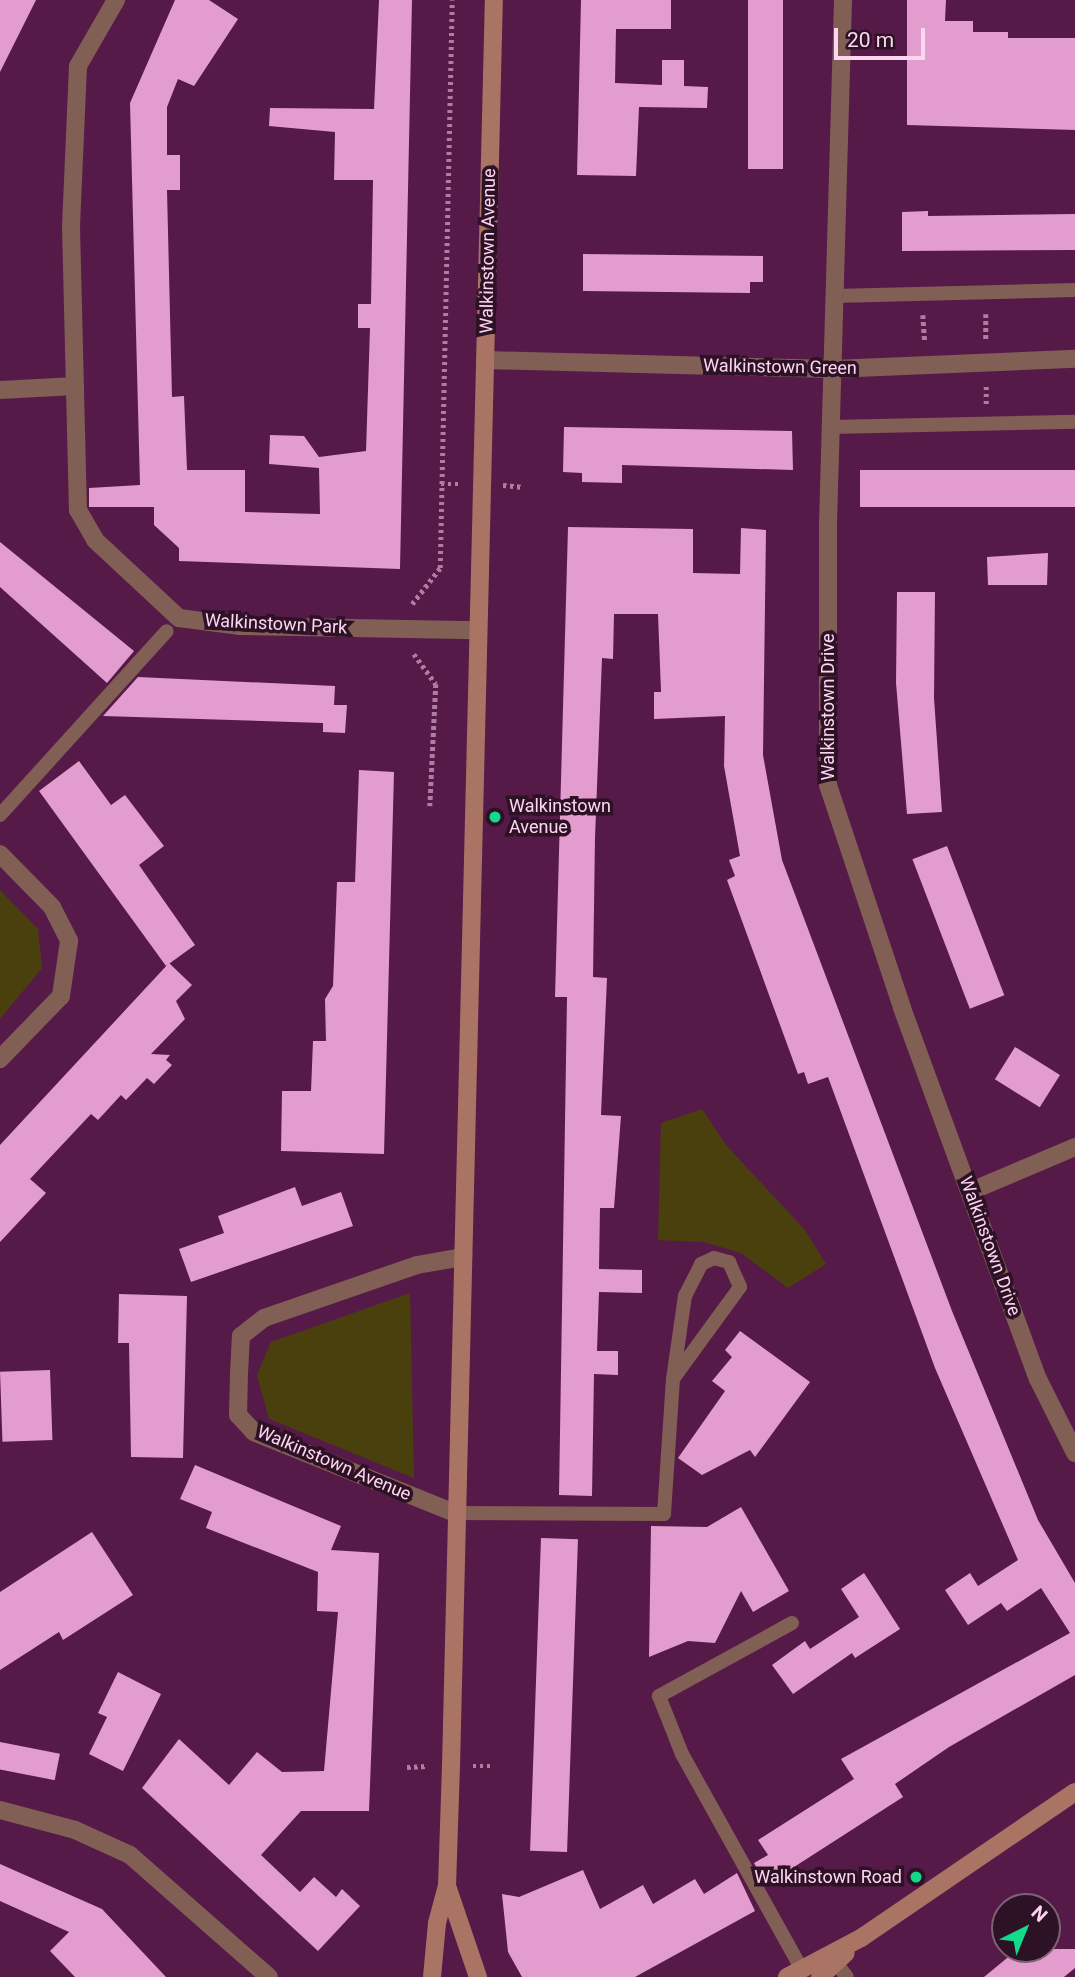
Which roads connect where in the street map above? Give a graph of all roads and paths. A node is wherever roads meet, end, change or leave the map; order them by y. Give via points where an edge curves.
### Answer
1 (116, 0) edge
2 (452, 0) edge
3 (494, 0) edge
4 (843, 0) edge
5 (1075, 290) edge
6 (922, 293) junction
7 (834, 296) junction
8 (1075, 359) edge
9 (485, 360) junction
10 (926, 366) junction
11 (833, 369) junction
12 (75, 386) junction
13 (0, 390) edge
14 (1075, 422) edge
15 (830, 427) junction
16 (441, 484) junction
17 (461, 484) dead end
18 (502, 485) dead end
19 (523, 487) dead end
20 (404, 611) dead end
21 (477, 630) junction
22 (167, 631) dead end
23 (410, 652) dead end
24 (430, 806) dead end
25 (0, 815) edge
26 (0, 854) edge
27 (0, 1059) edge
28 (1075, 1147) edge
29 (971, 1191) junction
30 (463, 1257) junction
31 (673, 1378) junction
32 (1075, 1453) edge
33 (455, 1513) junction
34 (792, 1623) dead end
35 (431, 1766) dead end
36 (472, 1766) dead end
37 (490, 1766) dead end
38 (407, 1767) dead end
39 (1075, 1792) edge
40 (0, 1810) edge
41 (447, 1886) junction
42 (837, 1965) edge
43 (794, 1973) edge
44 (269, 1977) edge
45 (432, 1977) edge
46 (478, 1977) edge
47 (820, 1977) edge

1 - 12 street, Walkinstown Park via 78,66 71,226
2 - 16 path
3 - 9 main road, Walkinstown Avenue
4 - 7 street, Walkinstown Drive
5 - 6 lane
6 - 7 lane
6 - 10 path
7 - 11 street, Walkinstown Drive
8 - 10 street, Walkinstown Green
9 - 11 street, Walkinstown Green
9 - 21 main road, Walkinstown Avenue
10 - 11 street, Walkinstown Green
11 - 15 street, Walkinstown Drive
12 - 13 street
12 - 21 street, Walkinstown Park via 78,510 94,540 179,618 240,626
14 - 15 lane
15 - 29 street, Walkinstown Drive via 828,785 902,1008
16 - 17 path
16 - 20 path via 440,568 425,593
18 - 19 path
21 - 30 main road, Walkinstown Avenue
22 - 25 lane
23 - 24 path via 420,657 436,684
26 - 27 street via 52,907 69,941 61,996
28 - 29 street
29 - 32 street, Walkinstown Drive via 1038,1379
30 - 33 main road, Walkinstown Avenue
30 - 33 street, Walkinstown Avenue via 417,1265 264,1318 241,1336 239,1373 238,1415 254,1432
31 - 31 lane via 691,1278 701,1264 714,1258 729,1262 738,1275 735,1297
31 - 33 lane via 664,1514
33 - 41 main road, Walkinstown Avenue
34 - 43 lane via 659,1696 682,1755
35 - 38 path
36 - 37 path
39 - 42 main road via 861,1938
40 - 44 street via 75,1830 130,1855
41 - 45 main road, Walkinstown Avenue via 437,1923
41 - 46 main road, Walkinstown Avenue
42 - 43 main road
42 - 47 main road

